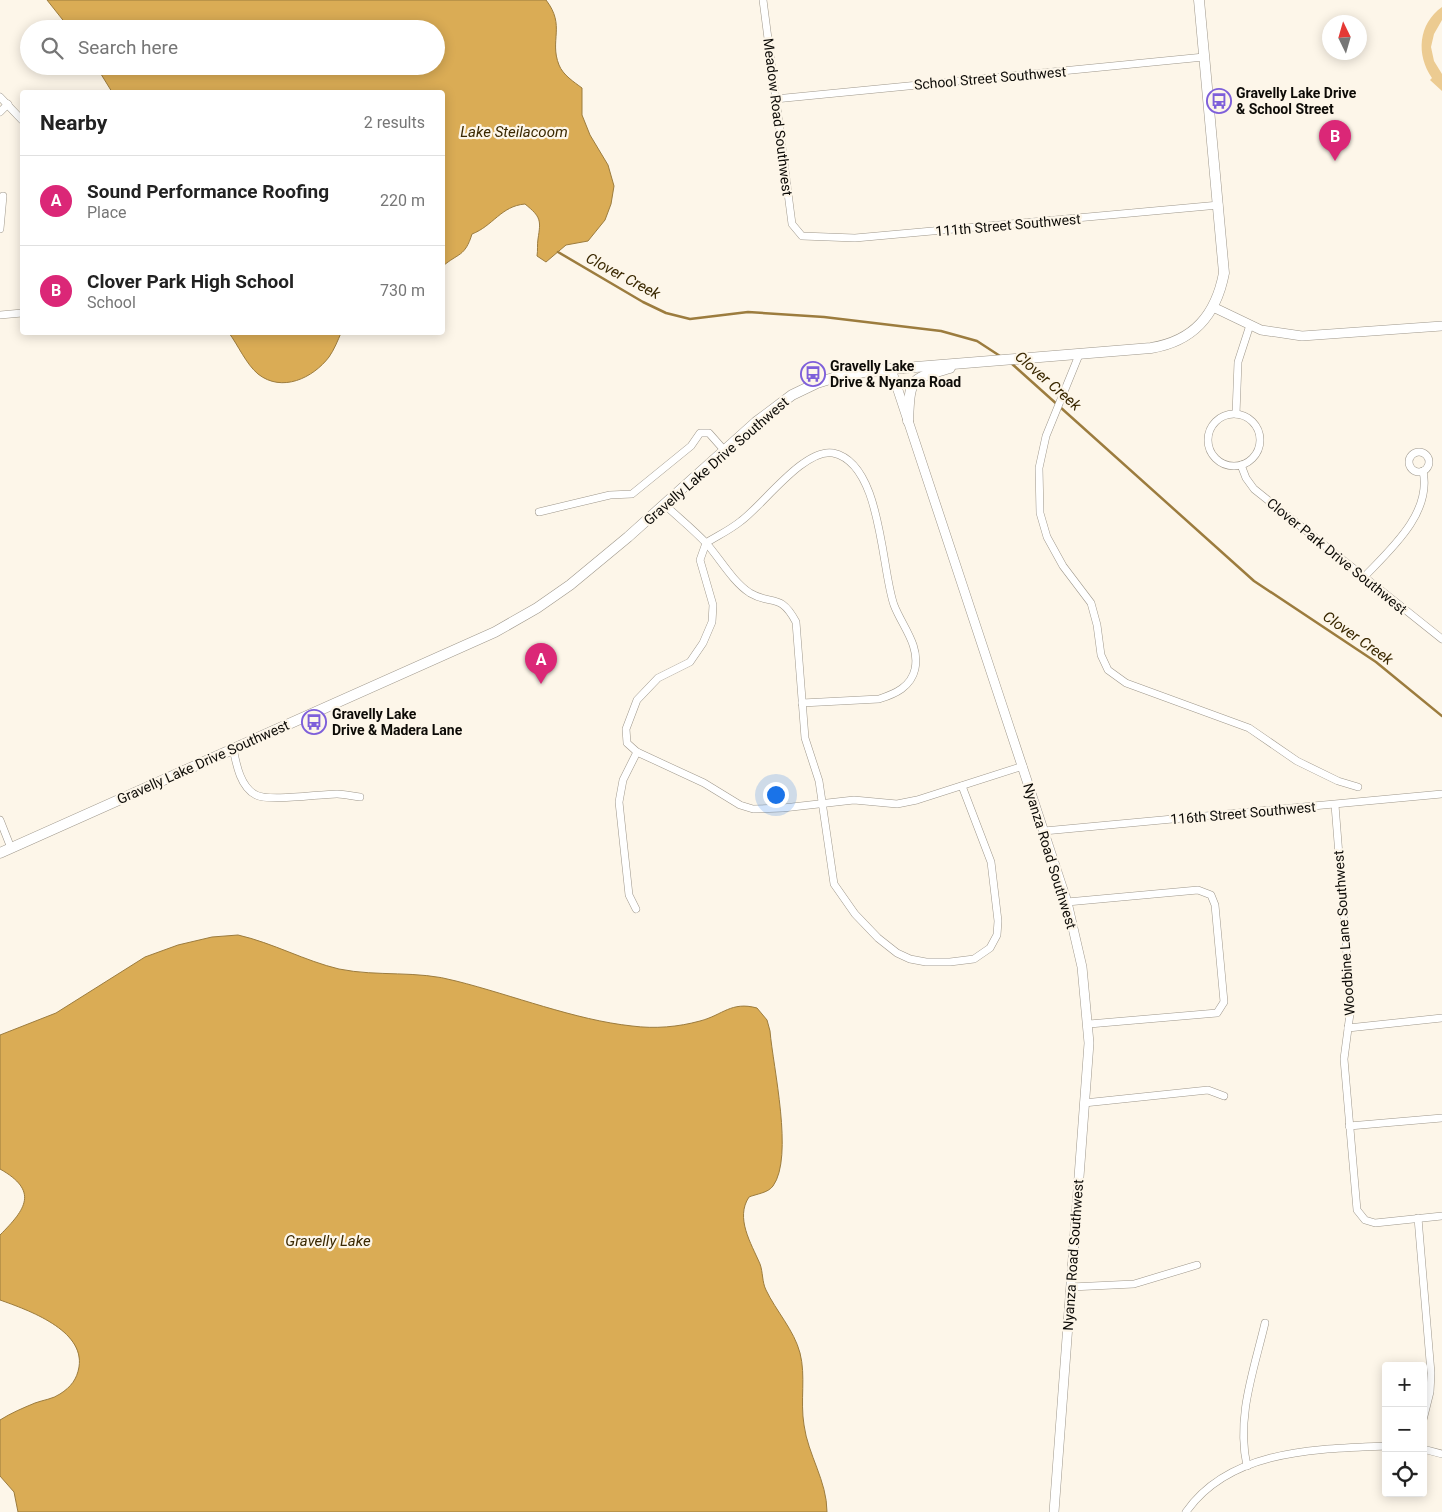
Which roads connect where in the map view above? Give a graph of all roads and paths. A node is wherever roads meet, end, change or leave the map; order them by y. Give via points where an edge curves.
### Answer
1 (763, 0) edge
2 (1199, 0) edge
3 (1204, 57) junction
4 (0, 97) edge
5 (775, 99) junction
6 (8, 104) junction
7 (0, 112) edge
8 (20, 118) edge
9 (3, 196) dead end
10 (1219, 205) junction
11 (0, 229) edge
12 (798, 233) joint
13 (1213, 307) junction
14 (20, 313) edge
15 (0, 315) edge
16 (1250, 325) junction
17 (1442, 326) edge
18 (1079, 355) junction
19 (976, 362) junction
20 (891, 369) junction
21 (1236, 414) junction
22 (908, 420) junction
23 (724, 450) junction
24 (1241, 465) junction
25 (1423, 471) dead end
26 (665, 505) junction
27 (539, 512) dead end
28 (706, 543) junction
29 (1364, 577) junction
30 (1442, 639) edge
31 (802, 703) junction
32 (233, 748) junction
33 (638, 752) junction
34 (1022, 766) junction
35 (962, 786) junction
36 (1358, 787) dead end
37 (1442, 794) edge
38 (360, 797) dead end
39 (824, 804) junction
40 (1335, 804) junction
41 (0, 820) edge
42 (1044, 832) junction
43 (11, 848) junction
44 (0, 853) edge
45 (1067, 902) junction
46 (636, 909) dead end
47 (1442, 1018) edge
48 (1089, 1024) junction
49 (1348, 1028) junction
50 (1224, 1096) dead end
51 (1084, 1102) junction
52 (1442, 1118) edge
53 (1349, 1126) junction
54 (1442, 1216) edge
55 (1418, 1218) junction
56 (1197, 1265) dead end
57 (1071, 1287) junction
58 (1265, 1323) dead end
59 (1426, 1407) edge
60 (1382, 1446) edge
61 (1427, 1450) edge
62 (1442, 1454) edge
63 (1248, 1466) junction
64 (1054, 1512) edge
65 (1186, 1512) edge

1 - 5 street, Meadow Road Southwest
2 - 3 main road, Gravelly Lake Drive Southwest
3 - 5 street, School Street Southwest
3 - 10 main road, Gravelly Lake Drive Southwest
4 - 6 street
5 - 12 street, Meadow Road Southwest via 792,224
6 - 7 street
6 - 8 street
9 - 11 street
10 - 12 street, 111th Street Southwest via 854,238 813,238
10 - 13 main road, Gravelly Lake Drive Southwest via 1224,274
13 - 16 street
13 - 18 main road, Gravelly Lake Drive Southwest via 1196,329 1169,345
14 - 15 street
16 - 17 street via 1272,333 1302,336
16 - 21 street via 1238,362
18 - 19 main road, Gravelly Lake Drive Southwest
18 - 36 street via 1052,416 1039,468 1041,520 1063,566 1091,603 1101,655 1108,670 1126,683 1249,728 1297,761
19 - 20 main road, Gravelly Lake Drive Southwest
19 - 22 main road via 927,374 916,380 909,398
20 - 22 street, Nyanza Road Southwest
20 - 23 main road, Gravelly Lake Drive Southwest via 846,374 800,391
21 - 24 street via 1251,421 1260,435 1258,452
21 - 24 street via 1219,419 1209,433 1208,441 1210,450 1221,463
22 - 34 street, Nyanza Road Southwest
23 - 26 main road, Gravelly Lake Drive Southwest
23 - 27 street via 709,433 700,433 691,446 632,494 610,495
24 - 29 street, Clover Park Drive Southwest via 1254,489
25 - 29 street via 1424,491 1420,508 1393,546
26 - 28 street
26 - 32 main road, Gravelly Lake Drive Southwest via 570,586 495,632
28 - 31 street via 745,589 779,601 790,611 796,622
28 - 31 street via 742,521 800,466 823,453 836,454 856,469 879,525 891,593 914,647 914,668 902,690 891,695
28 - 33 street via 700,560 713,605 712,622 690,662 658,678 634,704 625,738 629,747
29 - 30 street, Clover Park Drive Southwest
31 - 39 street via 806,744
32 - 38 street via 242,778 256,795 339,794
32 - 43 main road, Gravelly Lake Drive Southwest
33 - 39 street via 753,809
33 - 46 street via 623,780 619,802 629,895
34 - 35 street
34 - 42 street, Nyanza Road Southwest
35 - 39 street via 897,804 854,800
35 - 39 street via 992,870 998,920 995,940 987,950 980,956 962,961 926,962 905,958 878,938 855,914 834,884
37 - 40 street, 116th Street Southwest
40 - 42 street, 116th Street Southwest
40 - 49 street, Woodbine Lane Southwest via 1351,1006
41 - 43 street
42 - 45 street, Nyanza Road Southwest
43 - 44 main road, Gravelly Lake Drive Southwest
45 - 48 street, Nyanza Road Southwest via 1082,967
45 - 48 street via 1198,890 1207,892 1215,905 1224,1002 1221,1009 1212,1014
47 - 49 street
48 - 51 street, Nyanza Road Southwest
49 - 53 street, Woodbine Lane Southwest via 1344,1059
50 - 51 street via 1214,1091 1200,1091
51 - 57 street, Nyanza Road Southwest
52 - 53 street
53 - 55 street, Woodbine Lane Southwest via 1356,1204 1360,1216 1375,1223
54 - 55 street
55 - 59 street via 1431,1373
56 - 57 street via 1134,1284
57 - 64 street, Nyanza Road Southwest
58 - 63 street via 1246,1401 1243,1441
60 - 63 street via 1309,1451
61 - 62 street
63 - 65 street via 1210,1486

